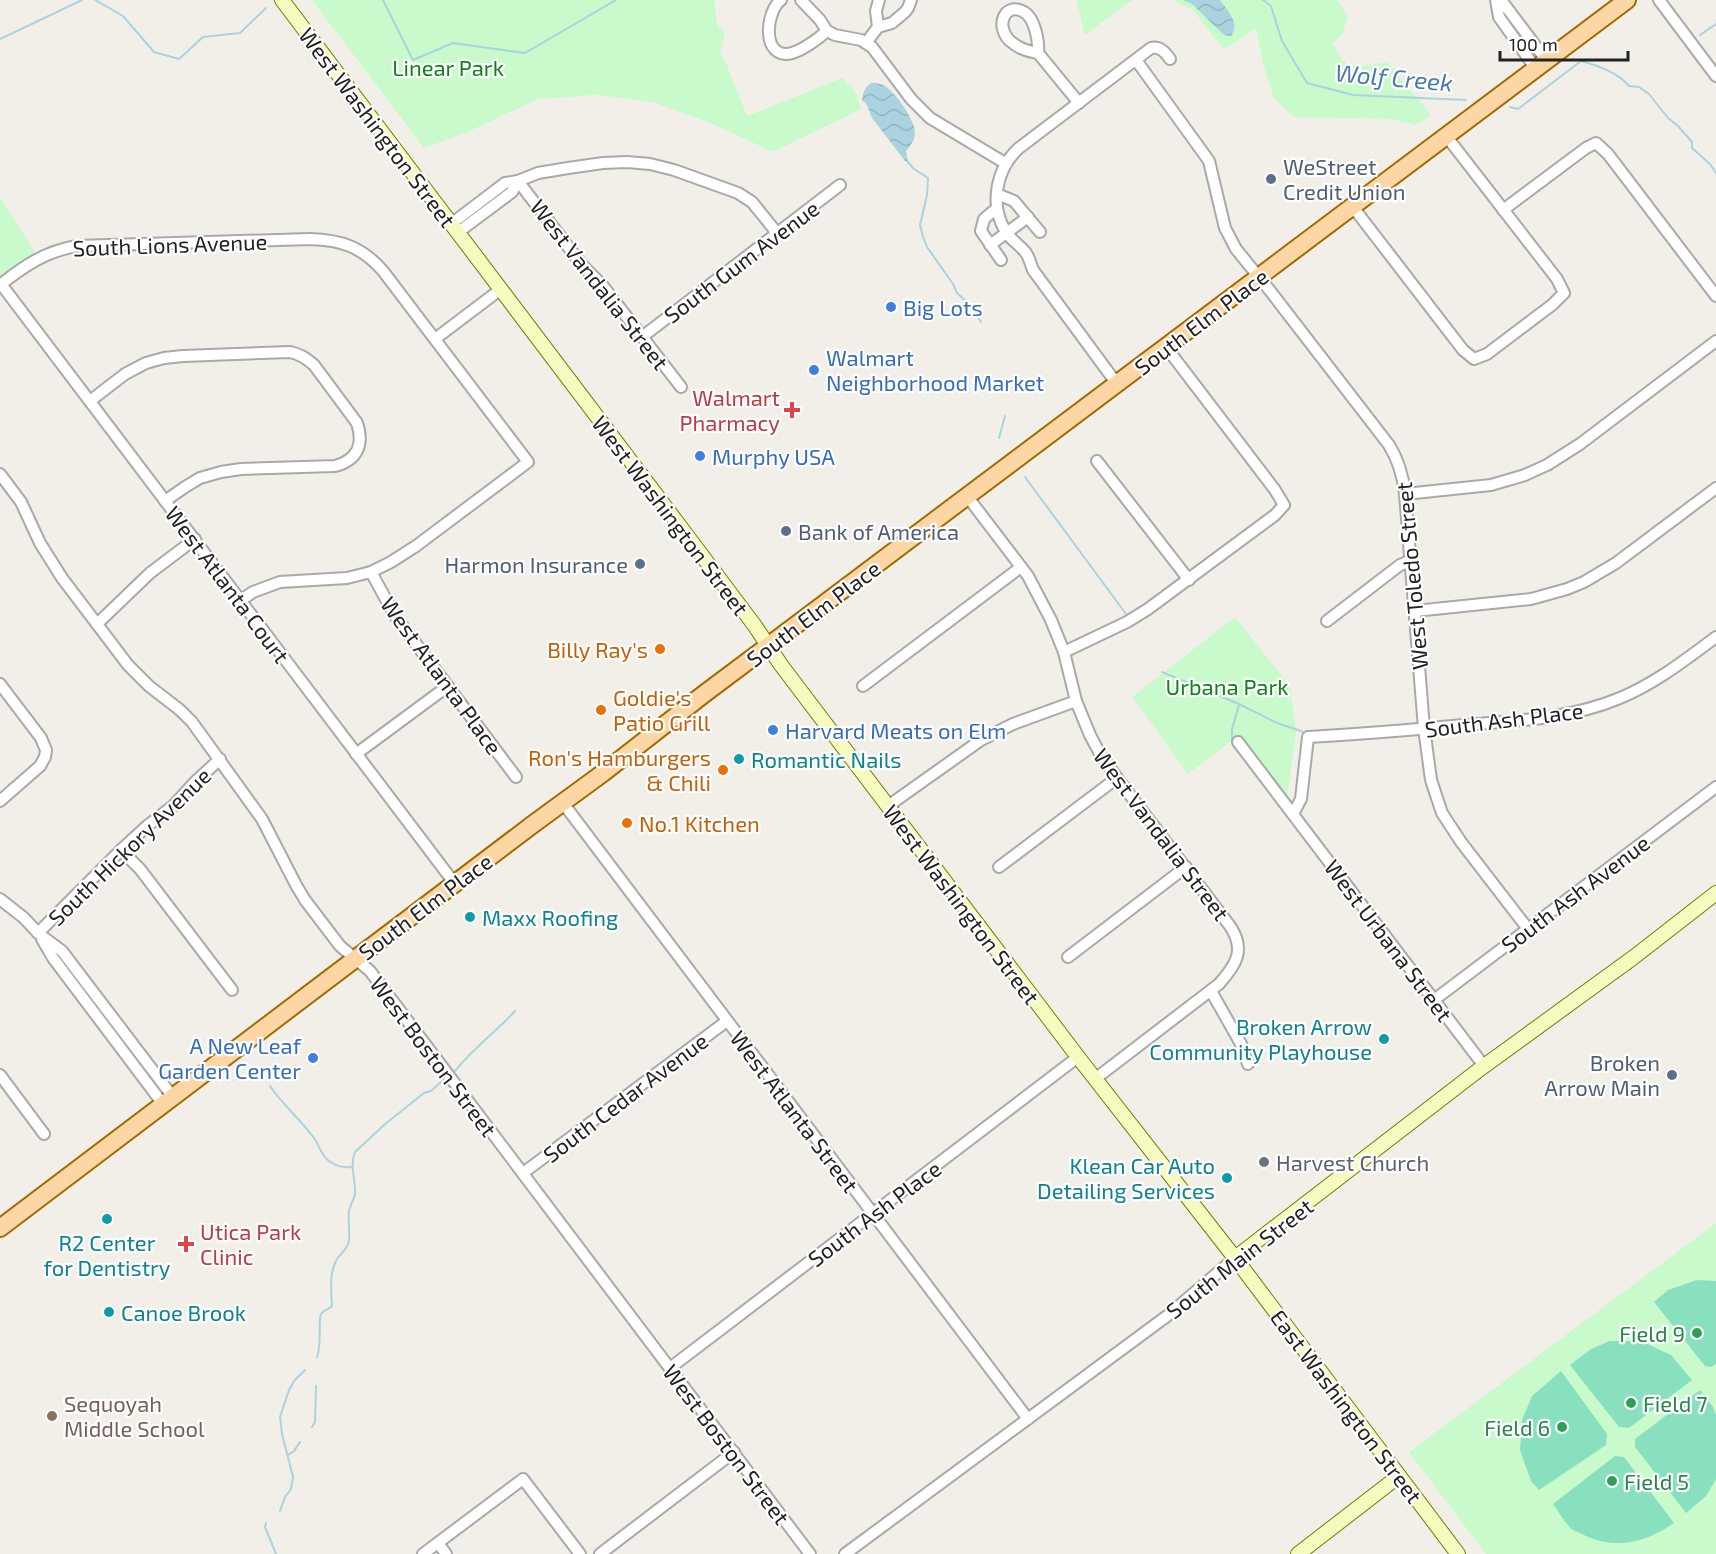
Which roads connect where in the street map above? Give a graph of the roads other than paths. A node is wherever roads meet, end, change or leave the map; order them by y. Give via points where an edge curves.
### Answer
1 (282, 0) edge
2 (780, 0) edge
3 (801, 0) edge
4 (879, 0) edge
5 (911, 0) edge
6 (1498, 0) edge
7 (1627, 0) edge
8 (1659, 0) edge
9 (878, 27) junction
10 (827, 31) junction
11 (866, 43) junction
12 (1038, 53) dead end
13 (1170, 58) dead end
14 (1136, 60) junction
15 (1541, 65) junction
16 (1716, 76) edge
17 (1079, 103) junction
18 (1447, 136) junction
19 (1005, 163) junction
20 (518, 181) junction
21 (840, 185) dead end
22 (997, 194) junction
23 (1353, 207) junction
24 (997, 208) junction
25 (1503, 210) junction
26 (1028, 217) junction
27 (454, 228) junction
28 (1006, 232) junction
29 (1040, 232) dead end
30 (777, 233) junction
31 (990, 245) junction
32 (1001, 260) dead end
33 (1259, 278) junction
34 (1, 284) edge
35 (501, 289) junction
36 (1716, 296) edge
37 (642, 337) junction
38 (435, 339) junction
39 (1716, 341) edge
40 (1166, 347) junction
41 (1117, 384) junction
42 (681, 387) dead end
43 (90, 401) junction
44 (1097, 461) dead end
45 (0, 474) edge
46 (1716, 488) edge
47 (1405, 494) junction
48 (968, 496) junction
49 (165, 501) junction
50 (195, 539) junction
51 (1410, 561) junction
52 (1021, 567) junction
53 (371, 572) junction
54 (1189, 580) junction
55 (241, 600) junction
56 (1415, 610) junction
57 (1327, 621) dead end
58 (97, 624) junction
59 (1716, 637) edge
60 (769, 646) junction
61 (1064, 652) junction
62 (0, 684) edge
63 (448, 686) junction
64 (863, 686) dead end
65 (1076, 701) junction
66 (1424, 728) junction
67 (1238, 742) dead end
68 (356, 754) junction
69 (220, 759) junction
70 (516, 777) dead end
71 (1117, 778) junction
72 (1716, 787) edge
73 (0, 801) edge
74 (563, 803) junction
75 (888, 806) junction
76 (1293, 814) junction
77 (121, 850) junction
78 (999, 867) dead end
79 (1186, 867) junction
80 (454, 884) junction
81 (1716, 893) edge
82 (2, 904) edge
83 (1528, 929) junction
84 (38, 933) junction
85 (1068, 957) dead end
86 (355, 959) junction
87 (232, 990) dead end
88 (1211, 991) junction
89 (1434, 1000) junction
90 (727, 1021) junction
91 (1078, 1057) junction
92 (1248, 1064) dead end
93 (1484, 1066) junction
94 (0, 1075) edge
95 (1095, 1079) junction
96 (168, 1101) junction
97 (44, 1134) dead end
98 (523, 1173) junction
99 (873, 1214) junction
100 (0, 1228) edge
101 (1235, 1258) junction
102 (670, 1368) junction
103 (1028, 1419) junction
104 (734, 1452) junction
105 (1399, 1476) junction
106 (438, 1543) junction
107 (423, 1554) edge
108 (446, 1554) edge
109 (580, 1554) edge
110 (600, 1554) edge
111 (810, 1554) edge
112 (845, 1554) edge
113 (1298, 1554) edge
114 (1458, 1554) edge

1 - 27 main road, West Washington Street
2 - 10 street via 773,8 768,33 776,50 793,53
3 - 10 street
4 - 9 street
5 - 9 street via 892,23
6 - 15 street
7 - 15 main road, South Elm Place
8 - 16 street
9 - 11 street
10 - 11 street
11 - 19 street via 922,111
12 - 17 street
13 - 14 street via 1156,47
14 - 17 street
14 - 33 street, West Toledo Street via 1209,161 1225,228
15 - 18 main road, South Elm Place
17 - 19 street
18 - 23 main road, South Elm Place
18 - 25 street
19 - 22 street
20 - 27 street via 505,183
20 - 30 street via 538,173 603,163 650,164 738,193 752,202
20 - 37 street, West Vandalia Street
21 - 30 street, South Gum Avenue
22 - 24 street
22 - 26 street via 1014,201
23 - 25 street via 1463,350 1474,359 1487,354 1564,293
23 - 33 main road, South Elm Place
24 - 28 street
24 - 31 street via 981,227
25 - 36 street via 1596,143
26 - 28 street
26 - 29 street
27 - 35 main road, West Washington Street
28 - 31 street
28 - 41 street via 1026,252 1033,270
30 - 37 street, South Gum Avenue
31 - 32 street
33 - 40 main road, South Elm Place
33 - 47 street, West Toledo Street via 1389,445 1401,470
34 - 38 street, South Lions Avenue via 42,256 77,246 326,239 350,245 373,260
34 - 43 street, West Atlanta Court
35 - 38 street
35 - 60 main road, West Washington Street
37 - 42 street, West Vandalia Street
38 - 53 street via 528,462 402,556
39 - 47 street via 1547,465 1491,485
40 - 41 main road, South Elm Place
40 - 54 street via 1284,505
41 - 48 main road, South Elm Place
43 - 49 street, West Atlanta Court
43 - 49 street via 125,374 164,358 290,352 314,365 357,423 361,440 358,450 344,464 220,472 184,486
44 - 54 street
45 - 58 street, West Boston Street via 21,502 49,558
46 - 56 street via 1616,563 1575,585 1531,599
47 - 51 street, West Toledo Street
48 - 52 street, West Vandalia Street
48 - 60 main road, South Elm Place
49 - 50 street, West Atlanta Court
50 - 55 street, West Atlanta Court
50 - 58 street via 150,573
51 - 56 street, West Toledo Street
51 - 57 street
52 - 61 street, West Vandalia Street
52 - 64 street
53 - 55 street via 347,578 280,582
53 - 63 street, West Atlanta Place via 395,616
54 - 61 street via 1127,622
55 - 68 street, West Atlanta Court
56 - 66 street, West Toledo Street
58 - 69 street, West Boston Street via 133,671 180,710
59 - 66 street, South Ash Place via 1644,687 1595,708 1544,718
60 - 74 main road, South Elm Place
60 - 75 main road, West Washington Street
61 - 65 street, West Vandalia Street
62 - 73 street via 46,750 40,766
63 - 68 street
63 - 70 street, West Atlanta Place
65 - 71 street, West Vandalia Street via 1090,735
65 - 75 street via 981,740
66 - 76 street, South Ash Place via 1308,736 1301,799
66 - 83 street, West Toledo Street via 1431,780 1442,813
67 - 76 street, West Urbana Street
68 - 80 street, West Atlanta Court
69 - 77 street, South Hickory Avenue
69 - 86 street, West Boston Street via 262,819 305,900 340,946
71 - 78 street
71 - 79 street, West Vandalia Street
72 - 83 street, South Ash Avenue
74 - 80 main road, South Elm Place
74 - 90 street, West Atlanta Street
75 - 91 main road, West Washington Street
76 - 89 street, West Urbana Street
77 - 84 street, South Hickory Avenue
77 - 87 street via 140,869
79 - 85 street
79 - 88 street, West Vandalia Street via 1238,940 1233,968
80 - 86 main road, South Elm Place
81 - 93 main road, South Main Street
82 - 84 street
83 - 89 street, South Ash Avenue
84 - 96 street via 53,958
86 - 96 main road, South Elm Place
86 - 98 street, West Boston Street via 370,971
88 - 92 street
88 - 95 street
89 - 93 street, West Urbana Street
90 - 98 street, South Cedar Avenue
90 - 99 street, West Atlanta Street
91 - 95 main road, West Washington Street
91 - 99 street, South Ash Place
93 - 101 main road, South Main Street
94 - 97 street
95 - 101 main road, West Washington Street
96 - 100 main road, South Elm Place
98 - 102 street, West Boston Street
99 - 102 street, South Ash Place
99 - 103 street, West Atlanta Street
101 - 103 street, South Main Street via 1167,1316
101 - 105 main road, East Washington Street
102 - 104 street, West Boston Street
103 - 112 street, South Main Street
104 - 110 street
104 - 111 street, West Boston Street
105 - 113 main road
105 - 114 main road, East Washington Street
106 - 107 street
106 - 108 street
106 - 109 street via 523,1479

